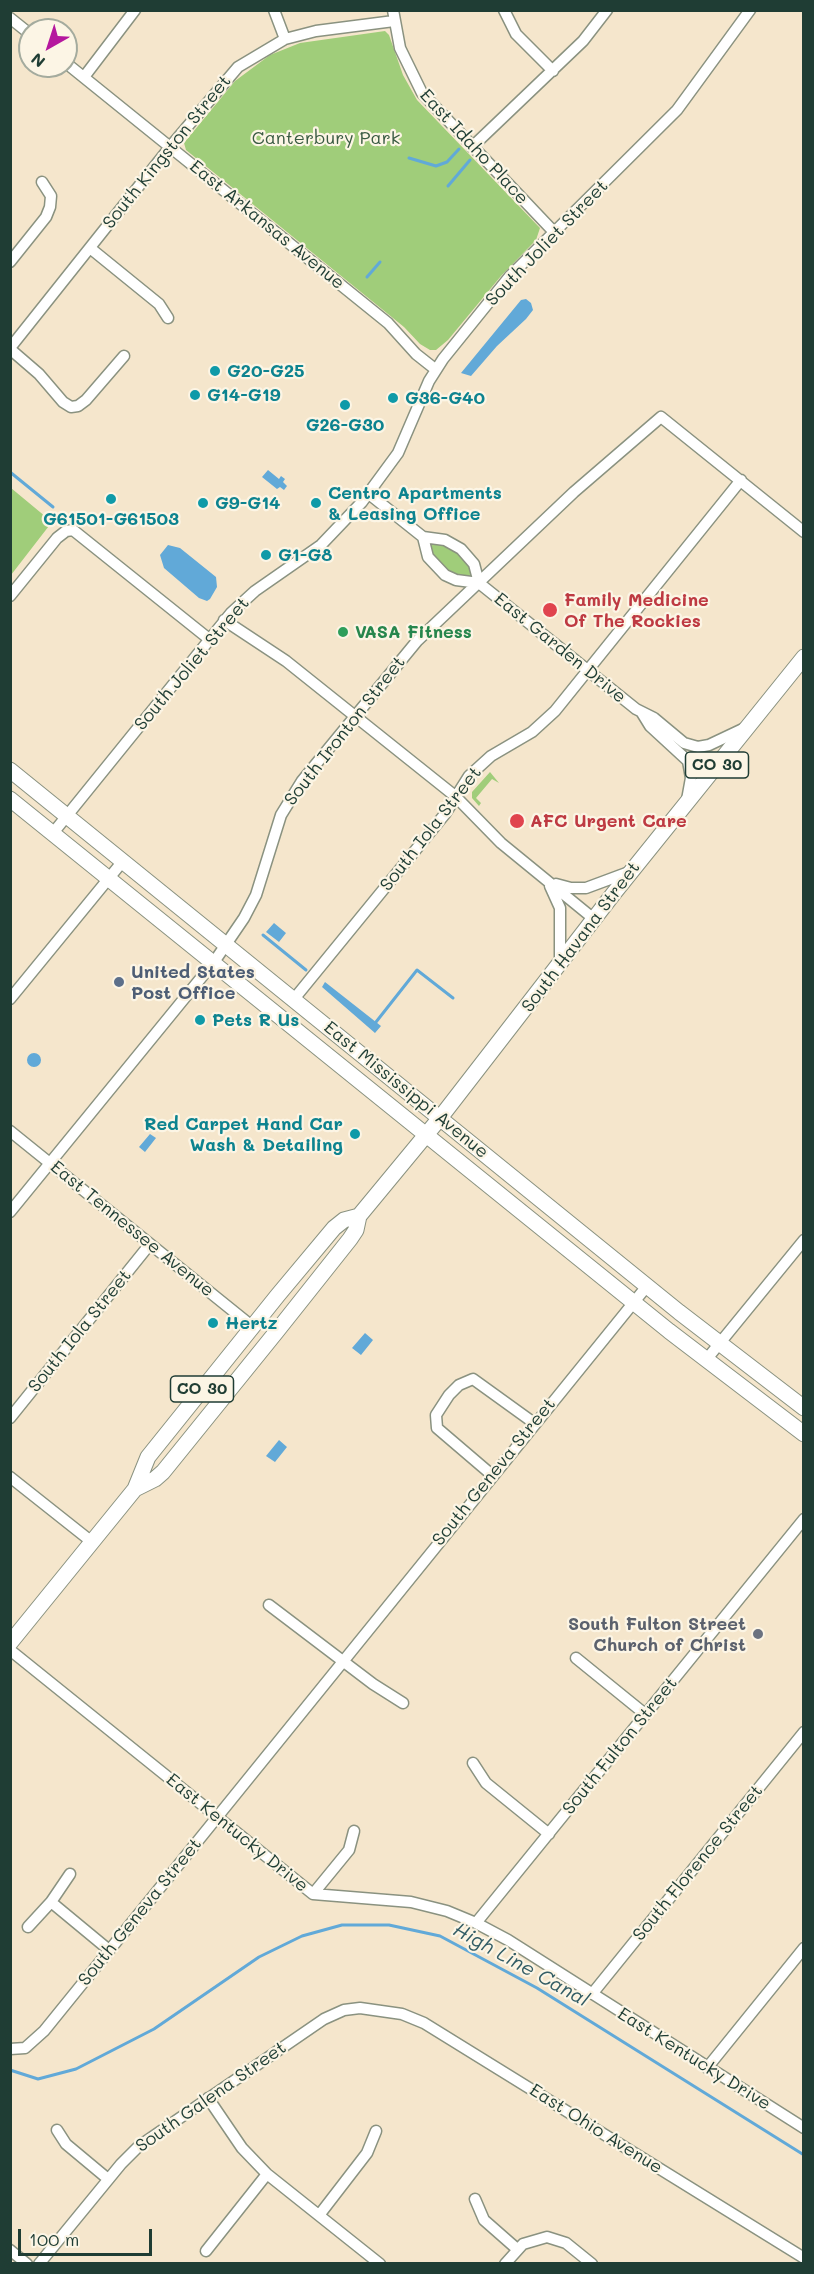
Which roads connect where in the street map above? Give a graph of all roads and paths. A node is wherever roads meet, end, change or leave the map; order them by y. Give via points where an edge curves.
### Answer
1 (135, 10) edge
2 (274, 10) edge
3 (504, 10) edge
4 (608, 10) edge
5 (750, 10) edge
6 (394, 16) edge
7 (285, 39) junction
8 (553, 71) junction
9 (78, 73) edge
10 (84, 78) junction
11 (170, 147) junction
12 (472, 147) junction
13 (42, 182) dead end
14 (555, 232) junction
15 (90, 248) junction
16 (12, 258) edge
17 (168, 318) dead end
18 (10, 349) edge
19 (124, 356) dead end
20 (435, 369) junction
21 (741, 480) junction
22 (369, 494) junction
23 (804, 532) edge
24 (423, 537) junction
25 (479, 583) junction
26 (10, 596) edge
27 (224, 620) junction
28 (209, 639) junction
29 (804, 657) edge
30 (588, 670) junction
31 (641, 713) junction
32 (355, 716) junction
33 (747, 727) junction
34 (13, 776) edge
35 (455, 796) junction
36 (10, 799) edge
37 (686, 802) junction
38 (68, 815) junction
39 (53, 833) junction
40 (123, 861) junction
41 (631, 871) junction
42 (109, 878) junction
43 (544, 879) junction
44 (594, 919) junction
45 (226, 944) junction
46 (214, 962) junction
47 (560, 963) junction
48 (10, 999) edge
49 (294, 999) junction
50 (440, 1118) junction
51 (10, 1131) edge
52 (427, 1135) junction
53 (50, 1163) junction
54 (10, 1212) edge
55 (359, 1216) junction
56 (804, 1240) edge
57 (150, 1244) junction
58 (647, 1286) junction
59 (278, 1295) junction
60 (633, 1302) junction
61 (253, 1327) junction
62 (277, 1331) junction
63 (719, 1344) junction
64 (255, 1358) junction
65 (706, 1360) junction
66 (191, 1404) junction
67 (804, 1408) edge
68 (10, 1418) edge
69 (534, 1423) junction
70 (804, 1434) edge
71 (193, 1435) junction
72 (492, 1474) junction
73 (10, 1477) edge
74 (135, 1489) junction
75 (804, 1519) edge
76 (92, 1542) junction
77 (269, 1605) dead end
78 (10, 1644) edge
79 (10, 1650) edge
80 (576, 1658) dead end
81 (342, 1660) junction
82 (403, 1703) dead end
83 (645, 1714) junction
84 (804, 1732) edge
85 (473, 1763) dead end
86 (216, 1816) junction
87 (354, 1832) dead end
88 (549, 1834) junction
89 (70, 1874) dead end
90 (313, 1894) junction
91 (51, 1902) junction
92 (476, 1923) junction
93 (28, 1927) dead end
94 (804, 1948) edge
95 (109, 1950) junction
96 (592, 1994) junction
97 (390, 2011) joint
98 (10, 2049) edge
99 (707, 2068) junction
100 (208, 2098) junction
101 (804, 2128) edge
102 (57, 2130) dead end
103 (376, 2131) dead end
104 (267, 2174) junction
105 (108, 2179) junction
106 (475, 2199) dead end
107 (320, 2214) junction
108 (517, 2249) junction
109 (10, 2250) edge
110 (206, 2251) dead end
111 (798, 2261) edge
112 (27, 2264) edge
113 (39, 2264) edge
114 (380, 2264) edge
115 (505, 2264) edge
116 (592, 2264) edge

1 - 10 street
2 - 7 street
3 - 8 street via 516,34
4 - 8 street
5 - 14 street, South Joliet Street via 670,118
6 - 7 street, South Kingston Street
6 - 12 street, East Idaho Place via 400,48 413,79
7 - 11 street, South Kingston Street via 251,57 231,74
8 - 12 street
9 - 10 street, East Arkansas Avenue
10 - 11 street, East Arkansas Avenue
11 - 15 street, South Kingston Street
11 - 20 street, East Arkansas Avenue via 388,323
12 - 14 street, East Idaho Place
13 - 16 street via 51,196 50,207
14 - 20 street, South Joliet Street via 510,276
15 - 17 street via 159,304
15 - 18 street, South Kingston Street
18 - 19 street via 71,407 86,400
20 - 22 street, South Joliet Street via 398,453
21 - 23 street
21 - 25 street, South Ironton Street via 662,417 553,510
21 - 30 street, South Iola Street
22 - 24 street, East Garden Drive
22 - 27 street, South Joliet Street via 321,545 255,591
24 - 25 street, East Garden Drive via 445,540 461,549 474,564
24 - 25 street, East Garden Drive via 428,557 445,575
25 - 30 street, East Garden Drive
25 - 32 street, South Ironton Street via 410,648
26 - 28 street via 57,538 66,531 81,534
27 - 28 street, South Joliet Street
27 - 32 street via 278,654
28 - 38 street, South Joliet Street
29 - 33 main road, South Havana Street / CO 30
30 - 31 street, East Garden Drive
30 - 35 street, South Iola Street via 550,716 486,760
31 - 33 street, East Garden Drive via 693,747 709,745
31 - 37 street, East Garden Drive via 688,761 691,778
32 - 35 street
32 - 45 street, South Ironton Street via 287,803 255,898
33 - 37 main road, South Havana Street / CO 30
34 - 38 main road, East Mississippi Avenue
35 - 43 street via 490,833
35 - 49 street, South Iola Street via 445,814
36 - 39 main road, East Mississippi Avenue
37 - 41 main road, South Havana Street / CO 30
38 - 39 street, South Joliet Street
38 - 40 main road, East Mississippi Avenue
39 - 42 main road, East Mississippi Avenue
40 - 42 street
40 - 45 main road, East Mississippi Avenue
41 - 43 street via 586,888 564,887
41 - 44 main road, South Havana Street / CO 30
42 - 46 main road, East Mississippi Avenue
42 - 48 street
43 - 44 street
43 - 47 street via 560,908
44 - 47 main road, South Havana Street / CO 30
45 - 46 street, South Ironton Street
45 - 49 main road, East Mississippi Avenue
46 - 52 main road, East Mississippi Avenue
46 - 53 street, South Ironton Street
47 - 50 main road, South Havana Street / CO 30
49 - 50 main road, East Mississippi Avenue
50 - 52 main road, South Havana Street / CO 30
50 - 58 main road, East Mississippi Avenue
51 - 53 street, East Tennessee Avenue
52 - 55 main road, South Havana Street / CO 30
52 - 60 main road, East Mississippi Avenue
53 - 54 street, South Ironton Street
53 - 57 street, East Tennessee Avenue
55 - 59 main road, South Havana Street / CO 30 via 337,1226
55 - 62 main road, South Havana Street / CO 30 via 354,1234
56 - 63 street
57 - 61 street, East Tennessee Avenue
57 - 68 street, South Iola Street
58 - 60 street, South Geneva Street
58 - 63 main road, East Mississippi Avenue
59 - 61 main road, South Havana Street / CO 30
59 - 62 main road via 274,1316
60 - 65 main road, East Mississippi Avenue
60 - 69 street, South Geneva Street
61 - 64 main road via 257,1337
61 - 66 main road, South Havana Street / CO 30
62 - 64 main road, South Havana Street / CO 30
63 - 65 street
63 - 67 main road, East Mississippi Avenue
64 - 71 main road, South Havana Street / CO 30
65 - 70 main road, East Mississippi Avenue
66 - 71 main road
66 - 74 main road, South Havana Street / CO 30 via 148,1457
69 - 72 street, South Geneva Street
69 - 72 street via 473,1379 449,1395 436,1415 437,1428
71 - 74 main road, South Havana Street / CO 30 via 159,1476
72 - 81 street, South Geneva Street
73 - 76 street
74 - 76 main road, South Havana Street / CO 30
75 - 83 street, South Fulton Street
76 - 78 main road, South Havana Street / CO 30
77 - 81 street
79 - 86 street, East Kentucky Drive
80 - 83 street
81 - 82 street
81 - 86 street, South Geneva Street
83 - 88 street, South Fulton Street
84 - 96 street, South Florence Street
85 - 88 street via 486,1783
86 - 90 street, East Kentucky Drive
86 - 95 street, South Geneva Street
87 - 90 street via 349,1850
88 - 92 street, South Fulton Street
89 - 91 street
90 - 92 street, East Kentucky Drive via 411,1902
91 - 93 street
91 - 95 street
92 - 96 street, East Kentucky Drive
94 - 99 street
95 - 98 street, South Geneva Street via 44,2031 26,2048
96 - 99 street, East Kentucky Drive
97 - 100 street, South Galena Street via 360,2008 337,2012
97 - 111 street, East Ohio Avenue via 434,2029
99 - 101 street, East Kentucky Drive
100 - 104 street
100 - 105 street, South Galena Street via 139,2146
102 - 105 street via 66,2144
103 - 107 street via 367,2153
104 - 107 street
104 - 110 street
105 - 113 street, South Galena Street
106 - 108 street via 484,2220
107 - 114 street
108 - 115 street
108 - 116 street via 535,2239 554,2238
109 - 112 street

